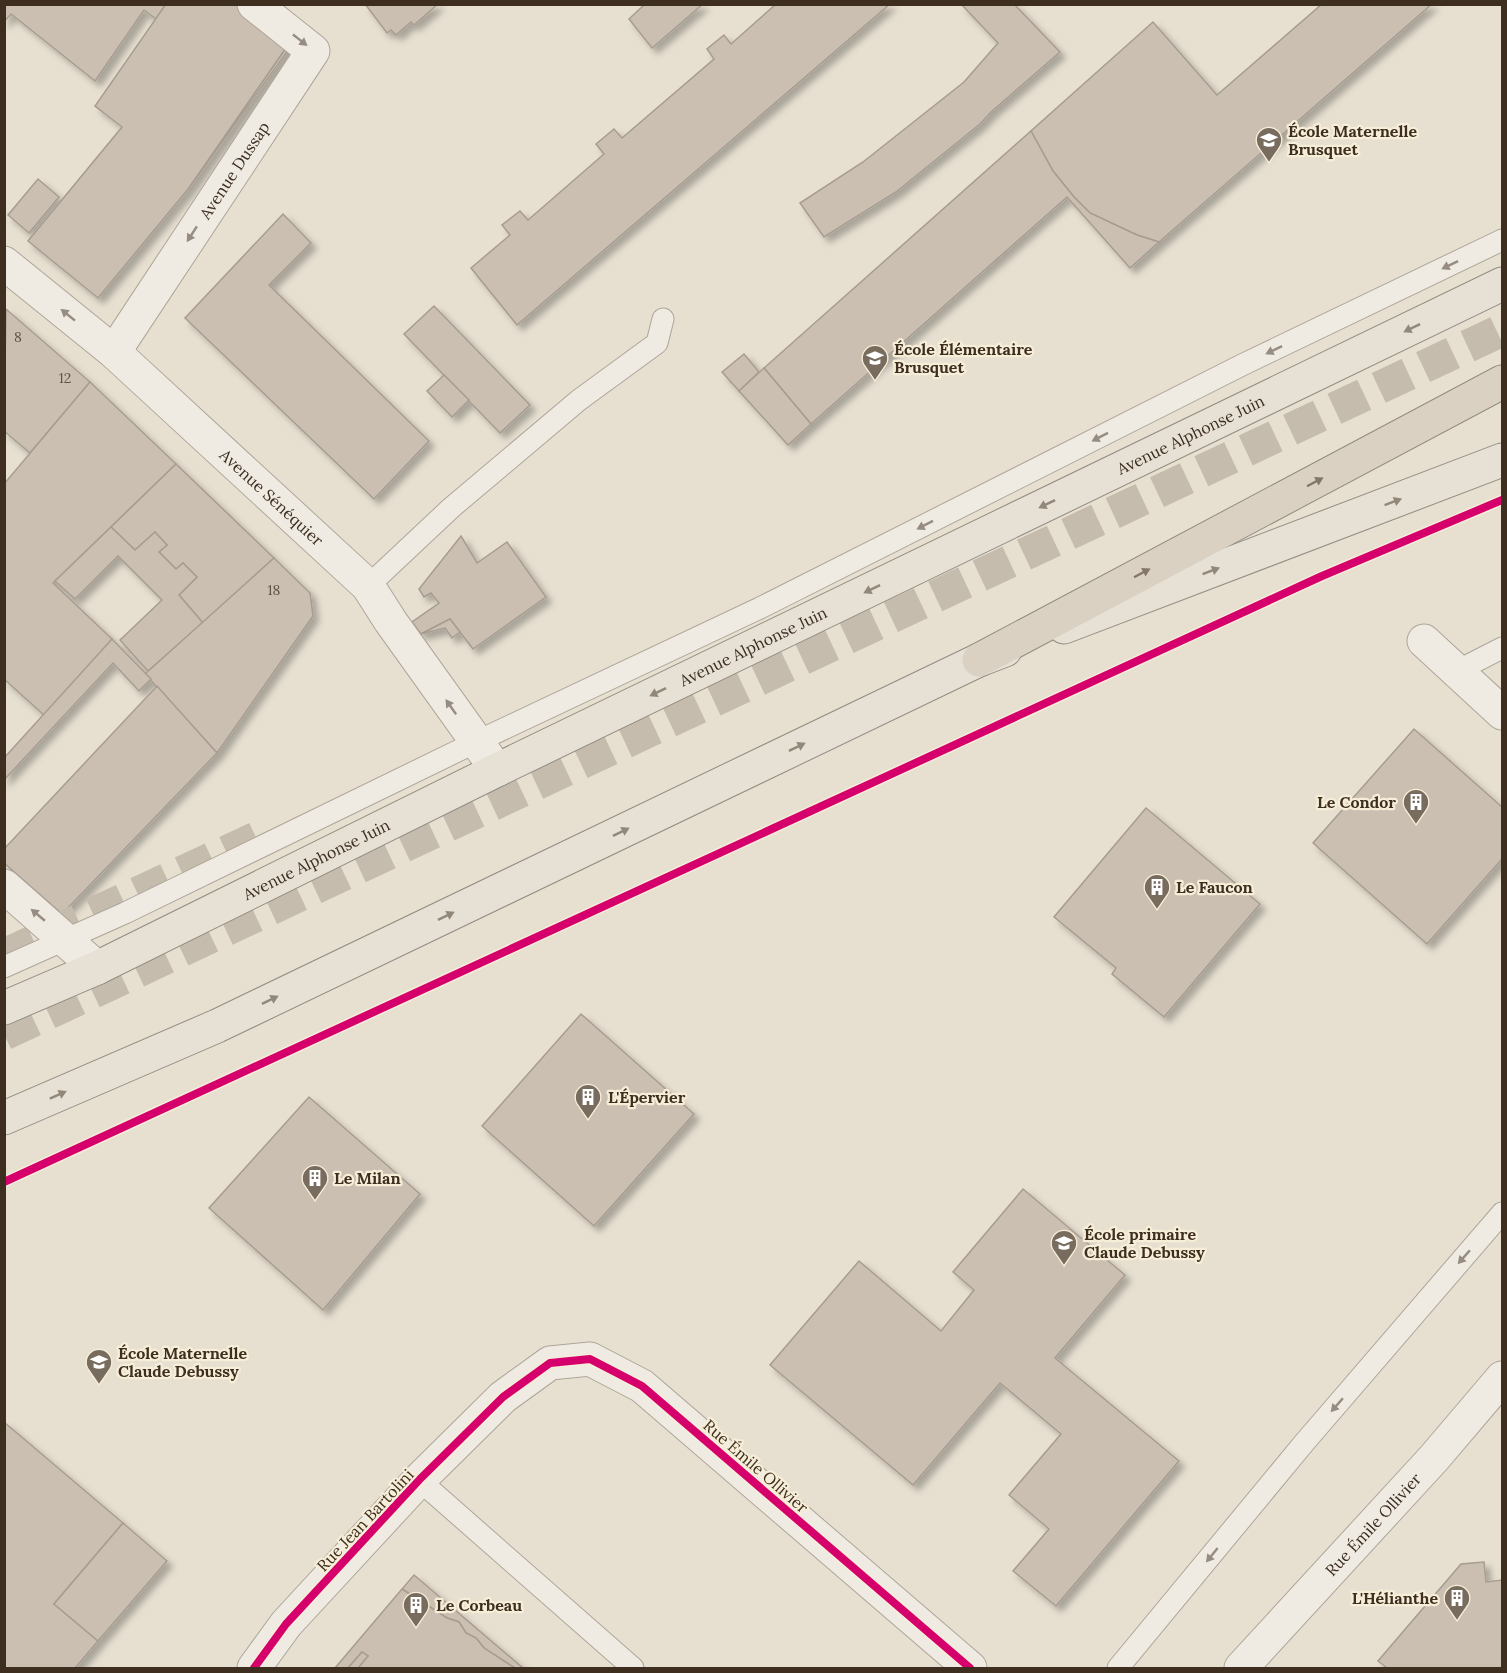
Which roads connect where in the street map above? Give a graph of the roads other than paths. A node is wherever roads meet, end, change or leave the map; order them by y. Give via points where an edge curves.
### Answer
1 (254, 4) edge
2 (1503, 240) edge
3 (4, 263) edge
4 (1503, 284) edge
5 (663, 319) dead end
6 (114, 352) junction
7 (1503, 382) edge
8 (1503, 460) edge
9 (368, 586) junction
10 (1424, 640) dead end
11 (1503, 648) edge
12 (979, 660) junction
13 (1457, 671) junction
14 (1503, 713) edge
15 (477, 742) junction
16 (497, 770) junction
17 (4, 886) edge
18 (66, 939) junction
19 (4, 967) edge
20 (97, 968) junction
21 (4, 1008) edge
22 (4, 1118) edge
23 (1503, 1213) edge
24 (1503, 1378) edge
25 (503, 1397) joint
26 (419, 1480) junction
27 (254, 1668) edge
28 (633, 1668) edge
29 (970, 1668) edge
30 (1118, 1668) edge
31 (1241, 1668) edge

1 -> 6 street, Avenue Dussap via 313,51
2 -> 15 lane via 1244,364 760,608
6 -> 3 street, Avenue Sénéquier
4 -> 16 main road, Avenue Alphonse Juin
5 - 9 lane via 657,343 579,400 451,508
6 - 9 street, Avenue Sénéquier
12 -> 7 highway
12 -> 8 main road
15 -> 9 street, Avenue Sénéquier
10 - 13 street
11 - 13 lane
22 -> 12 main road via 217,1026
13 - 14 street
15 - 16 street, Avenue Sénéquier
15 - 18 lane
16 - 20 main road, Avenue Alphonse Juin
18 -> 17 street
18 - 19 lane
18 - 20 street
20 - 21 main road, Avenue Alphonse Juin
23 -> 30 lane via 1304,1443
24 - 31 street, Rue Émile Ollivier
25 - 26 street, Rue Jean Bartolini
25 - 29 street, Rue Émile Ollivier via 550,1363 590,1359 642,1386
26 - 27 street, Rue Jean Bartolini via 286,1624
26 - 28 lane

